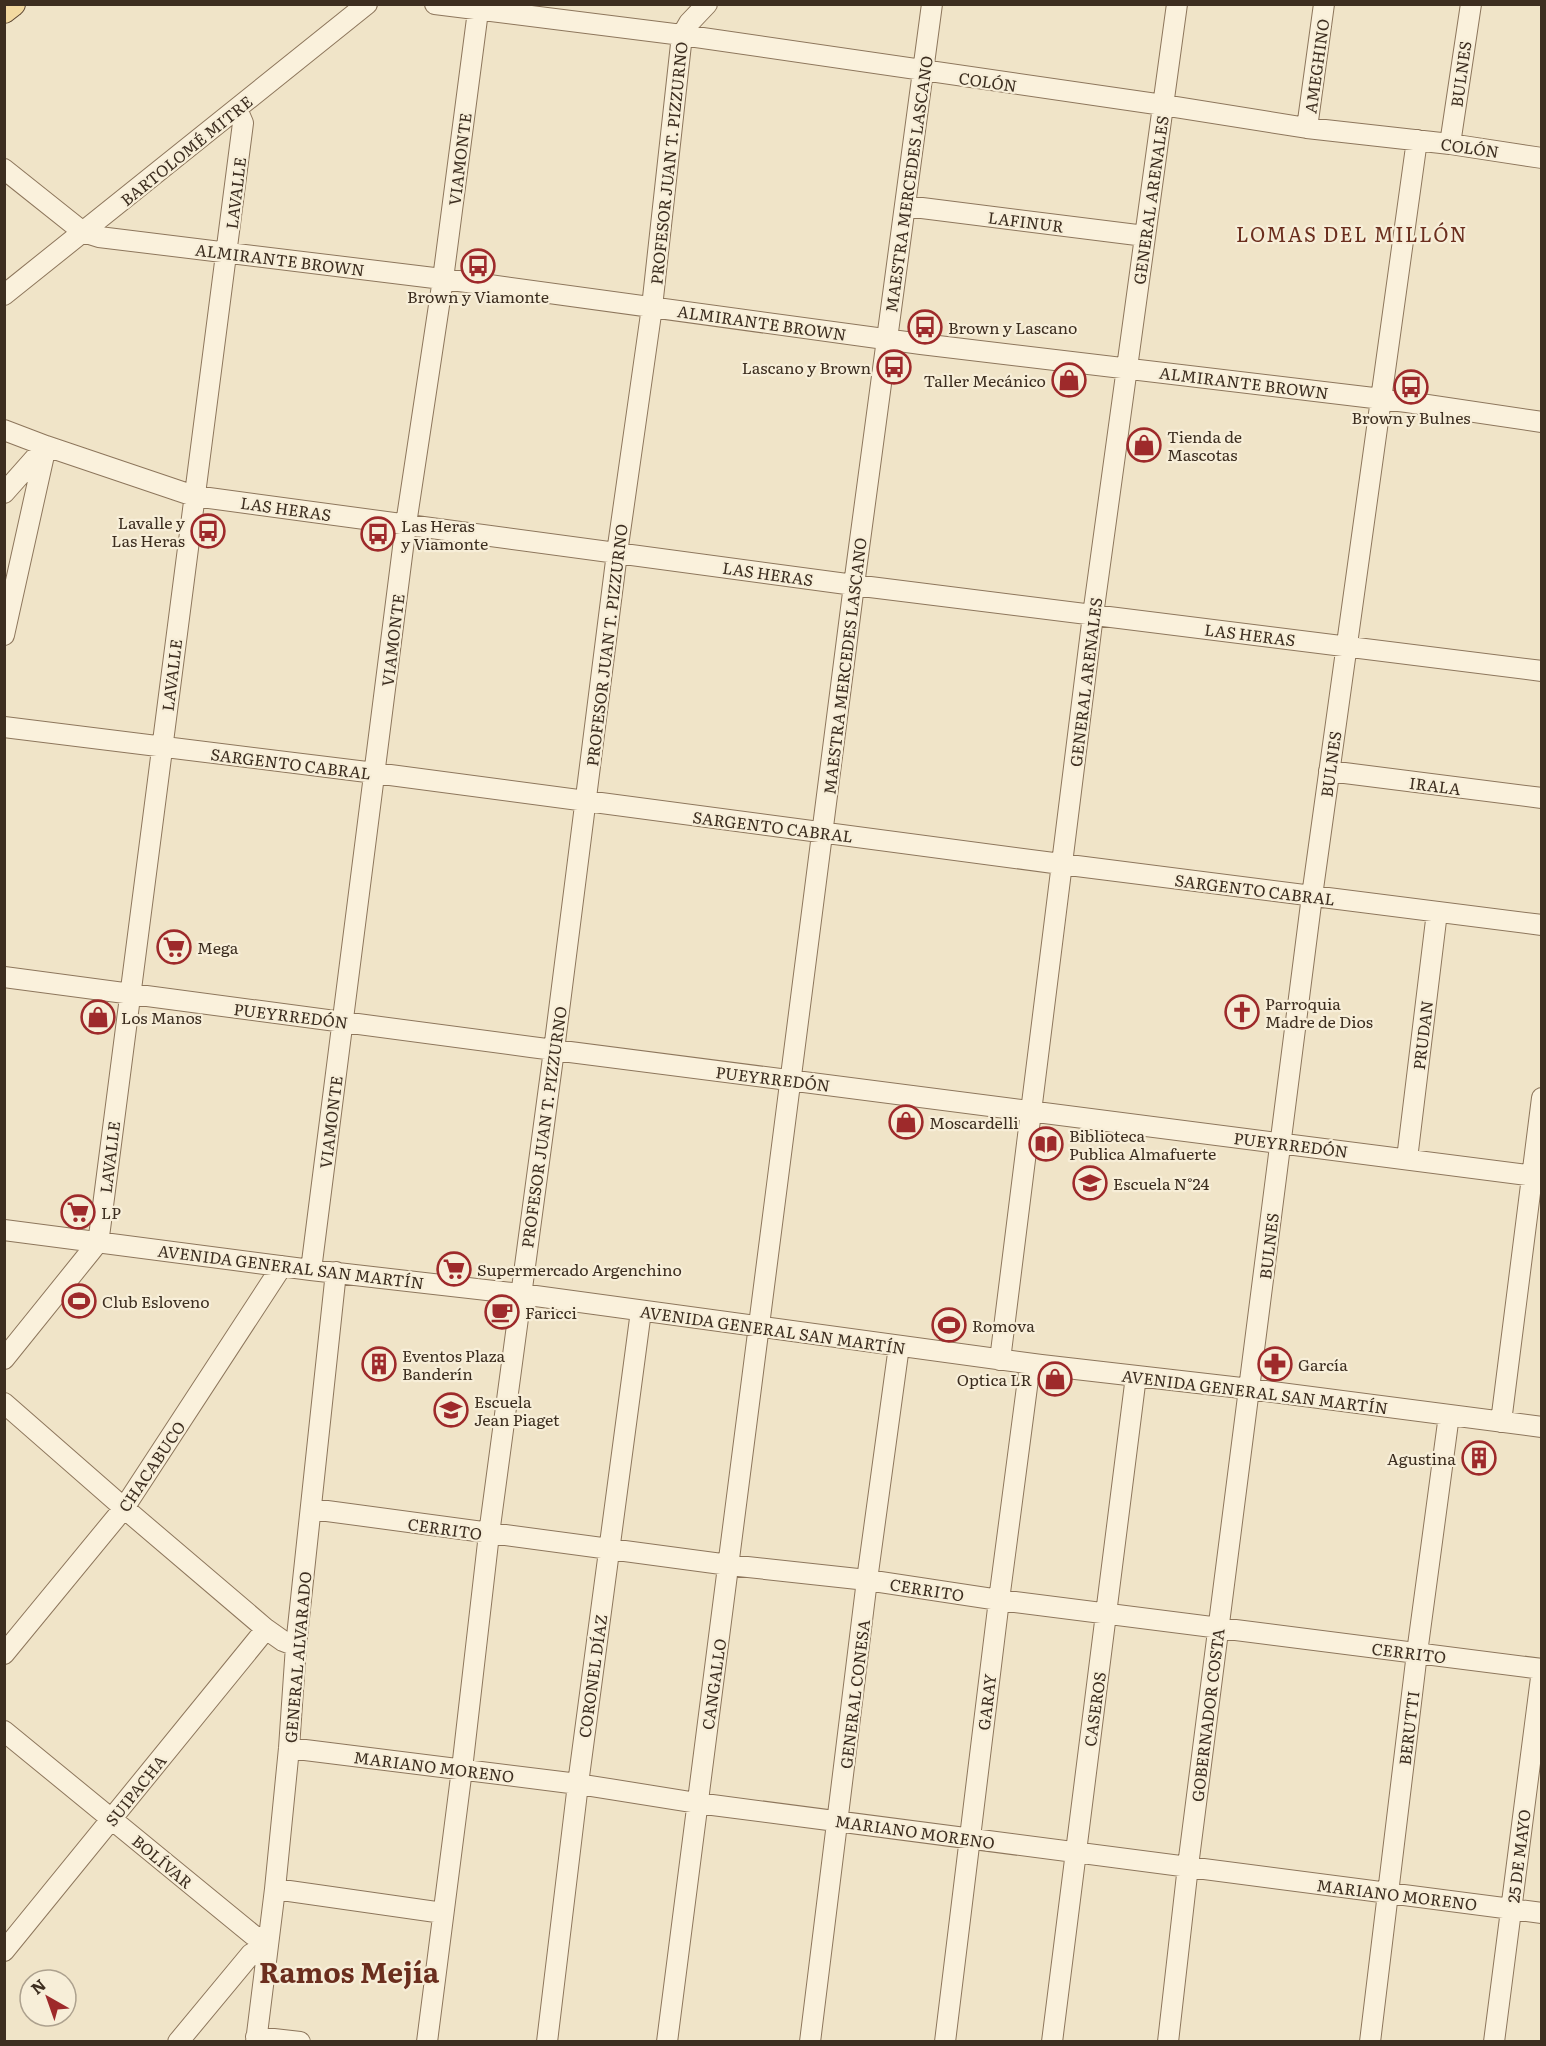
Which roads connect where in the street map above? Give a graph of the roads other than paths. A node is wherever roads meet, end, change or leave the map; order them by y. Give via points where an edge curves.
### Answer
1 (13, 4) edge
2 (367, 4) edge
3 (435, 4) edge
4 (707, 4) edge
5 (932, 4) edge
6 (1177, 4) edge
7 (1324, 4) edge
8 (1471, 4) edge
9 (4, 11) edge
10 (478, 11) junction
11 (682, 35) junction
12 (924, 71) junction
13 (1163, 105) junction
14 (237, 109) junction
15 (1307, 128) junction
16 (1417, 140) junction
17 (1450, 144) junction
18 (1542, 158) edge
19 (4, 170) edge
20 (906, 206) junction
21 (83, 232) junction
22 (1145, 237) junction
23 (227, 253) junction
24 (443, 279) junction
25 (4, 295) edge
26 (652, 307) junction
27 (886, 339) junction
28 (1127, 368) junction
29 (1381, 400) junction
30 (1542, 422) edge
31 (4, 430) edge
32 (46, 446) junction
33 (4, 493) edge
34 (194, 496) junction
35 (406, 524) junction
36 (617, 553) junction
37 (854, 585) junction
38 (1093, 615) junction
39 (4, 635) edge
40 (1345, 646) junction
41 (1542, 671) edge
42 (4, 727) edge
43 (163, 747) junction
44 (1329, 771) junction
45 (375, 773) junction
46 (1542, 798) edge
47 (586, 801) junction
48 (823, 832) junction
49 (1061, 864) junction
50 (1311, 896) junction
51 (1437, 912) junction
52 (1542, 925) edge
53 (4, 977) edge
54 (129, 995) junction
55 (342, 1021) junction
56 (554, 1050) junction
57 (789, 1080) junction
58 (1542, 1098) edge
59 (1032, 1112) junction
60 (1281, 1143) junction
61 (1407, 1159) junction
62 (1537, 1176) edge
63 (4, 1230) edge
64 (98, 1242) junction
65 (282, 1266) junction
66 (311, 1270) junction
67 (336, 1272) junction
68 (521, 1294) junction
69 (641, 1311) junction
70 (759, 1327) junction
71 (899, 1346) junction
72 (4, 1359) edge
73 (1000, 1360) junction
74 (1030, 1364) junction
75 (1136, 1376) junction
76 (1250, 1389) junction
77 (4, 1403) edge
78 (1449, 1415) junction
79 (1501, 1422) junction
80 (1542, 1427) edge
81 (124, 1508) junction
82 (312, 1509) junction
83 (489, 1534) junction
84 (609, 1549) junction
85 (729, 1565) junction
86 (867, 1580) junction
87 (999, 1600) junction
88 (1107, 1614) junction
89 (1218, 1628) junction
90 (266, 1629) junction
91 (296, 1646) junction
92 (1417, 1653) junction
93 (4, 1654) edge
94 (1542, 1669) edge
95 (4, 1731) edge
96 (290, 1748) junction
97 (462, 1769) junction
98 (578, 1784) junction
99 (697, 1803) junction
100 (112, 1819) junction
101 (838, 1821) junction
102 (969, 1839) junction
103 (1075, 1852) junction
104 (1188, 1866) junction
105 (275, 1889) junction
106 (1389, 1893) junction
107 (1511, 1909) junction
108 (443, 1913) junction
109 (1542, 1913) edge
110 (268, 1947) junction
111 (4, 1951) edge
112 (256, 2039) edge
113 (178, 2042) edge
114 (300, 2042) edge
115 (427, 2042) edge
116 (547, 2042) edge
117 (667, 2042) edge
118 (810, 2042) edge
119 (945, 2042) edge
120 (1052, 2042) edge
121 (1168, 2042) edge
122 (1370, 2042) edge
123 (1494, 2042) edge

1 - 9 main road
2 - 14 street, BARTOLOMÉ MITRE
3 - 10 street, COLÓN
4 - 11 street, PROFESOR JUAN T. PIZZURNO
5 - 12 street, MAESTRA MERCEDES LASCANO
6 - 13 street, GENERAL ARENALES
7 - 15 street, AMEGHINO
8 - 17 street, BULNES
10 - 11 street, COLÓN
10 - 24 street, VIAMONTE
11 - 12 street, COLÓN
11 - 26 street, PROFESOR JUAN T. PIZZURNO
12 - 13 street, COLÓN
12 - 20 street, MAESTRA MERCEDES LASCANO
13 - 15 street, COLÓN
13 - 22 street, GENERAL ARENALES
14 - 21 street, BARTOLOMÉ MITRE
14 - 23 street, LAVALLE via 243,123
15 - 16 street, COLÓN
16 - 17 street, COLÓN
16 - 29 street, BULNES
17 - 18 street, COLÓN
19 - 21 street, ALMIRANTE BROWN
20 - 22 street, LAFINUR
20 - 27 street, MAESTRA MERCEDES LASCANO
21 - 23 street, ALMIRANTE BROWN
21 - 25 street, BARTOLOMÉ MITRE
22 - 28 street, GENERAL ARENALES
23 - 24 street, ALMIRANTE BROWN
23 - 34 street, LAVALLE
24 - 26 street, ALMIRANTE BROWN
24 - 35 street, VIAMONTE
26 - 27 street, ALMIRANTE BROWN
26 - 36 street, PROFESOR JUAN T. PIZZURNO
27 - 28 street, ALMIRANTE BROWN
27 - 37 street, MAESTRA MERCEDES LASCANO
28 - 29 street, ALMIRANTE BROWN
28 - 38 street, GENERAL ARENALES
29 - 30 street, ALMIRANTE BROWN
29 - 40 street, BULNES
31 - 32 street, LAS HERAS
32 - 33 street
32 - 34 street, LAS HERAS
32 - 39 street
34 - 35 street, LAS HERAS
34 - 43 street, LAVALLE
35 - 36 street, LAS HERAS
35 - 45 street, VIAMONTE
36 - 37 street, LAS HERAS
36 - 47 street, PROFESOR JUAN T. PIZZURNO
37 - 38 street, LAS HERAS
37 - 48 street, MAESTRA MERCEDES LASCANO
38 - 40 street, LAS HERAS
38 - 49 street, GENERAL ARENALES
40 - 41 street, LAS HERAS
40 - 44 street, BULNES
42 - 43 street, SARGENTO CABRAL
43 - 45 street, SARGENTO CABRAL
43 - 54 street, LAVALLE
44 - 46 street, IRALA
44 - 50 street, BULNES
45 - 47 street, SARGENTO CABRAL
45 - 55 street, VIAMONTE
47 - 48 street, SARGENTO CABRAL
47 - 56 street, PROFESOR JUAN T. PIZZURNO
48 - 49 street, SARGENTO CABRAL
48 - 57 street, MAESTRA MERCEDES LASCANO
49 - 50 street, SARGENTO CABRAL
49 - 59 street, GENERAL ARENALES
50 - 51 street, SARGENTO CABRAL
50 - 60 street, BULNES
51 - 52 street, SARGENTO CABRAL
51 - 61 street, PRUDAN
53 - 54 street, PUEYRREDÓN
54 - 55 street, PUEYRREDÓN
54 - 64 street, LAVALLE
55 - 56 street, PUEYRREDÓN
55 - 66 street, VIAMONTE
56 - 57 street, PUEYRREDÓN
56 - 68 street, PROFESOR JUAN T. PIZZURNO
57 - 59 street, PUEYRREDÓN
57 - 70 street, MAESTRA MERCEDES LASCANO
58 - 62 street
59 - 60 street, PUEYRREDÓN
59 - 73 street, GENERAL ARENALES
60 - 61 street, PUEYRREDÓN
60 - 76 street, BULNES
61 - 62 street, PUEYRREDÓN
62 - 79 street
63 - 64 street, AVENIDA GENERAL SAN MARTÍN
64 - 65 street, AVENIDA GENERAL SAN MARTÍN
64 - 72 street
65 - 66 street, AVENIDA GENERAL SAN MARTÍN
65 - 81 street, CHACABUCO
66 - 67 street, AVENIDA GENERAL SAN MARTÍN
67 - 68 street, AVENIDA GENERAL SAN MARTÍN
67 - 82 street, GENERAL ALVARADO
68 - 69 street, AVENIDA GENERAL SAN MARTÍN
68 - 83 street, PROFESOR JUAN T. PIZZURNO
69 - 70 street, AVENIDA GENERAL SAN MARTÍN
69 - 84 street, CORONEL DÍAZ
70 - 71 street, AVENIDA GENERAL SAN MARTÍN
70 - 85 street, CANGALLO
71 - 73 street, AVENIDA GENERAL SAN MARTÍN
71 - 86 street, GENERAL CONESA
73 - 74 street, AVENIDA GENERAL SAN MARTÍN
74 - 75 street, AVENIDA GENERAL SAN MARTÍN
74 - 87 street, GARAY
75 - 76 street, AVENIDA GENERAL SAN MARTÍN
75 - 88 street, CASEROS
76 - 78 street, AVENIDA GENERAL SAN MARTÍN
76 - 89 street, GOBERNADOR COSTA
77 - 81 street
78 - 79 street, AVENIDA GENERAL SAN MARTÍN
78 - 92 street, BERUTTI
79 - 80 street, AVENIDA GENERAL SAN MARTÍN
81 - 90 street
81 - 93 street, CHACABUCO
82 - 83 street, CERRITO
82 - 91 street, GENERAL ALVARADO
83 - 84 street, CERRITO
83 - 97 street, PROFESOR JUAN T. PIZZURNO
84 - 85 street, CERRITO
84 - 98 street, CORONEL DÍAZ
85 - 86 street, CERRITO
85 - 99 street, CANGALLO
86 - 87 street, CERRITO
86 - 101 street, GENERAL CONESA
87 - 88 street, CERRITO
87 - 102 street, GARAY
88 - 89 street, CERRITO
88 - 103 street, CASEROS
89 - 92 street, CERRITO
89 - 104 street, GOBERNADOR COSTA
90 - 91 street
90 - 100 street, SUIPACHA
91 - 96 street, GENERAL ALVARADO
92 - 94 street, CERRITO
92 - 106 street, BERUTTI
94 - 107 street, 25 DE MAYO
95 - 100 street, BOLÍVAR
96 - 97 street, MARIANO MORENO
96 - 105 street, GENERAL ALVARADO
97 - 98 street, MARIANO MORENO
97 - 108 street, PROFESOR JUAN T. PIZZURNO
98 - 99 street, MARIANO MORENO
98 - 116 street, CORONEL DÍAZ
99 - 101 street, MARIANO MORENO
99 - 117 street, CANGALLO
100 - 110 street, BOLÍVAR
100 - 111 street, SUIPACHA
101 - 102 street, MARIANO MORENO
101 - 118 street, GENERAL CONESA
102 - 103 street, MARIANO MORENO
102 - 119 street, GARAY
103 - 104 street, MARIANO MORENO
103 - 120 street, CASEROS
104 - 106 street, MARIANO MORENO
104 - 121 street, GOBERNADOR COSTA
105 - 108 street
105 - 110 street, GENERAL ALVARADO
106 - 107 street, MARIANO MORENO
106 - 122 street, BERUTTI
107 - 109 street, MARIANO MORENO
107 - 123 street, 25 DE MAYO
108 - 115 street, PROFESOR JUAN T. PIZZURNO
110 - 112 street, GENERAL ALVARADO
110 - 113 street via 251,1954
112 - 114 street

